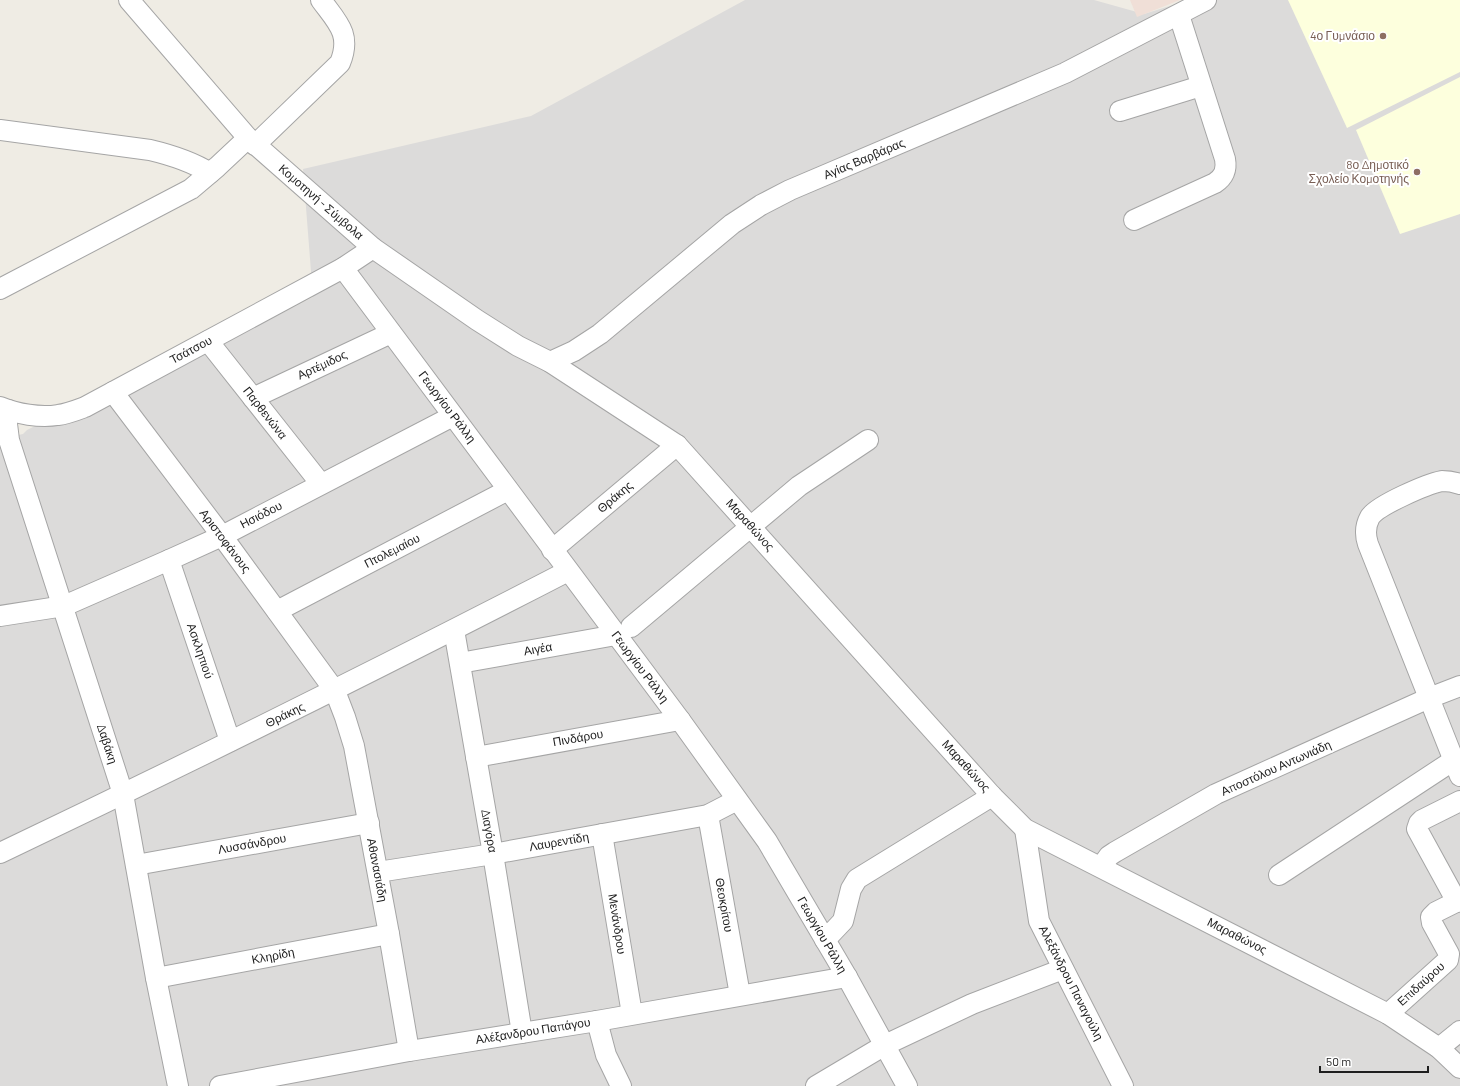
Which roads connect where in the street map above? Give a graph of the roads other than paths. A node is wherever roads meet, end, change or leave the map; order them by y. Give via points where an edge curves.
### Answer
1 (129, 0) edge
2 (321, 0) edge
3 (1206, 0) edge
4 (1179, 15) junction
5 (1201, 86) junction
6 (1120, 111) dead end
7 (0, 130) edge
8 (252, 141) junction
9 (210, 173) junction
10 (1134, 220) dead end
11 (373, 248) junction
12 (343, 268) junction
13 (0, 289) edge
14 (391, 333) junction
15 (208, 341) junction
16 (550, 362) junction
17 (113, 392) junction
18 (253, 398) junction
19 (4, 409) edge
20 (453, 416) junction
21 (868, 440) dead end
22 (677, 444) junction
23 (321, 484) junction
24 (1460, 484) edge
25 (508, 490) junction
26 (752, 527) junction
27 (222, 536) junction
28 (552, 550) junction
29 (169, 560) junction
30 (568, 571) junction
31 (64, 606) junction
32 (276, 611) junction
33 (0, 616) edge
34 (454, 630) junction
35 (623, 631) junction
36 (460, 663) junction
37 (1460, 686) edge
38 (335, 691) junction
39 (1429, 698) junction
40 (680, 720) junction
41 (230, 742) junction
42 (476, 757) junction
43 (1457, 768) edge
44 (123, 794) junction
45 (992, 796) junction
46 (737, 800) junction
47 (1460, 801) edge
48 (708, 814) junction
49 (368, 823) junction
50 (1025, 829) junction
51 (602, 834) junction
52 (0, 853) edge
53 (493, 854) junction
54 (136, 865) junction
55 (1101, 867) junction
56 (378, 872) junction
57 (1279, 875) dead end
58 (1458, 901) edge
59 (389, 934) junction
60 (825, 940) junction
61 (1063, 969) junction
62 (847, 977) junction
63 (156, 978) junction
64 (740, 995) junction
65 (632, 1014) junction
66 (1388, 1014) junction
67 (596, 1021) junction
68 (1460, 1031) edge
69 (522, 1033) junction
70 (886, 1045) junction
71 (1439, 1048) junction
72 (409, 1051) junction
73 (1460, 1068) edge
74 (178, 1086) edge
75 (220, 1086) edge
76 (621, 1086) edge
77 (816, 1086) edge
78 (907, 1086) edge
79 (1123, 1086) edge

1 - 8 street, Κομοτηνή - Σύμβολα
2 - 8 street via 342,29 345,38 346,50 340,63
3 - 4 street, Αγίας Βαρβάρας
4 - 5 street
4 - 16 street, Αγίας Βαρβάρας via 1065,73 790,190 761,205 732,224 600,334 574,351
5 - 6 street
5 - 10 street via 1225,159 1223,176 1215,183
7 - 9 street via 150,150 194,164
8 - 9 street
8 - 11 street, Κομοτηνή - Σύμβολα
9 - 13 street via 191,189
11 - 12 street, Τσάτσου
11 - 16 street, Κομοτηνή - Σύμβολα via 477,320 518,346
12 - 14 street, Γεωργίου Ράλλη
12 - 15 street, Τσάτσου
14 - 18 street, Αρτέμιδος
14 - 20 street, Γεωργίου Ράλλη
15 - 17 street, Τσάτσου
15 - 18 street, Παρθενώνα
16 - 22 street, Μαραθώνος
17 - 19 street, Τσάτσου via 85,407 59,415 34,415
17 - 27 street, Αριστοφάνους
18 - 23 street, Παρθενώνα
19 - 31 street, Δαβάκη via 9,440
20 - 23 street, Ησιόδου
20 - 25 street, Γεωργίου Ράλλη
21 - 26 street via 799,486
22 - 26 street, Μαραθώνος
22 - 28 street, Θράκης
23 - 27 street, Ησιόδου
24 - 39 street via 1438,482 1390,502 1371,516 1366,530 1368,544
25 - 28 street, Γεωργίου Ράλλη
25 - 32 street, Πτολεμαίου
26 - 35 street
26 - 45 street, Μαραθώνος
27 - 29 street, Ησιόδου
27 - 32 street, Αριστοφάνους
28 - 30 street, Γεωργίου Ράλλη
29 - 31 street, Ησιόδου
29 - 41 street, Ασκληπιού
30 - 34 street, Θράκης
30 - 35 street, Γεωργίου Ράλλη
31 - 33 street, Ησιόδου
31 - 44 street, Δαβάκη
32 - 38 street, Αριστοφάνους
34 - 36 street, Διαγόρα
34 - 38 street, Θράκης
35 - 36 street, Αιγέα
35 - 40 street, Γεωργίου Ράλλη
36 - 42 street, Διαγόρα
37 - 39 street, Αποστόλου Αντωνιάδη
38 - 41 street, Θράκης
38 - 49 street, Αθανασιάδη via 354,746
39 - 43 street
39 - 55 street, Αποστόλου Αντωνιάδη via 1216,794 1115,852
40 - 42 street, Πινδάρου
40 - 46 street, Γεωργίου Ράλλη
41 - 44 street, Θράκης
42 - 53 street, Διαγόρα
43 - 57 street
44 - 52 street, Θράκης
44 - 54 street, Δαβάκη
45 - 50 street, Μαραθώνος
45 - 60 street via 857,879 843,921
46 - 48 street, Λαυρεντίδη
46 - 60 street, Γεωργίου Ράλλη via 767,841
47 - 58 street via 1422,820 1417,829
48 - 51 street, Λαυρεντίδη
48 - 64 street, Θεοκρίτου
49 - 54 street, Λυσσάνδρου
49 - 56 street, Αθανασιάδη
50 - 55 street, Μαραθώνος
50 - 61 street, Αλεξάνδρου Παναγούλη via 1039,921
51 - 53 street, Λαυρεντίδη
51 - 65 street, Μενάνδρου
53 - 56 street, Λαυρεντίδη
53 - 69 street, Διαγόρα
54 - 63 street, Δαβάκη
55 - 66 street, Μαραθώνος
56 - 59 street, Αθανασιάδη
58 - 66 street, Επιδαύρου via 1436,912 1432,917 1432,923 1448,952 1448,960
59 - 63 street, Κληρίδη
59 - 72 street, Αθανασιάδη
60 - 62 street, Γεωργίου Ράλλη
61 - 70 street via 972,1004
61 - 79 street, Αλεξάνδρου Παναγούλη
62 - 64 street, Αλέξανδρου Παπάγου
62 - 70 street, Γεωργίου Ράλλη
63 - 74 street, Δαβάκη
64 - 65 street, Αλέξανδρου Παπάγου
65 - 67 street, Αλέξανδρου Παπάγου
66 - 71 street, Μαραθώνος
67 - 69 street, Αλέξανδρου Παπάγου
67 - 76 street via 606,1055
68 - 71 street
69 - 72 street, Αλέξανδρου Παπάγου
70 - 77 street
70 - 78 street, Γεωργίου Ράλλη
71 - 73 street, Μαραθώνος
72 - 75 street, Αλέξανδρου Παπάγου

